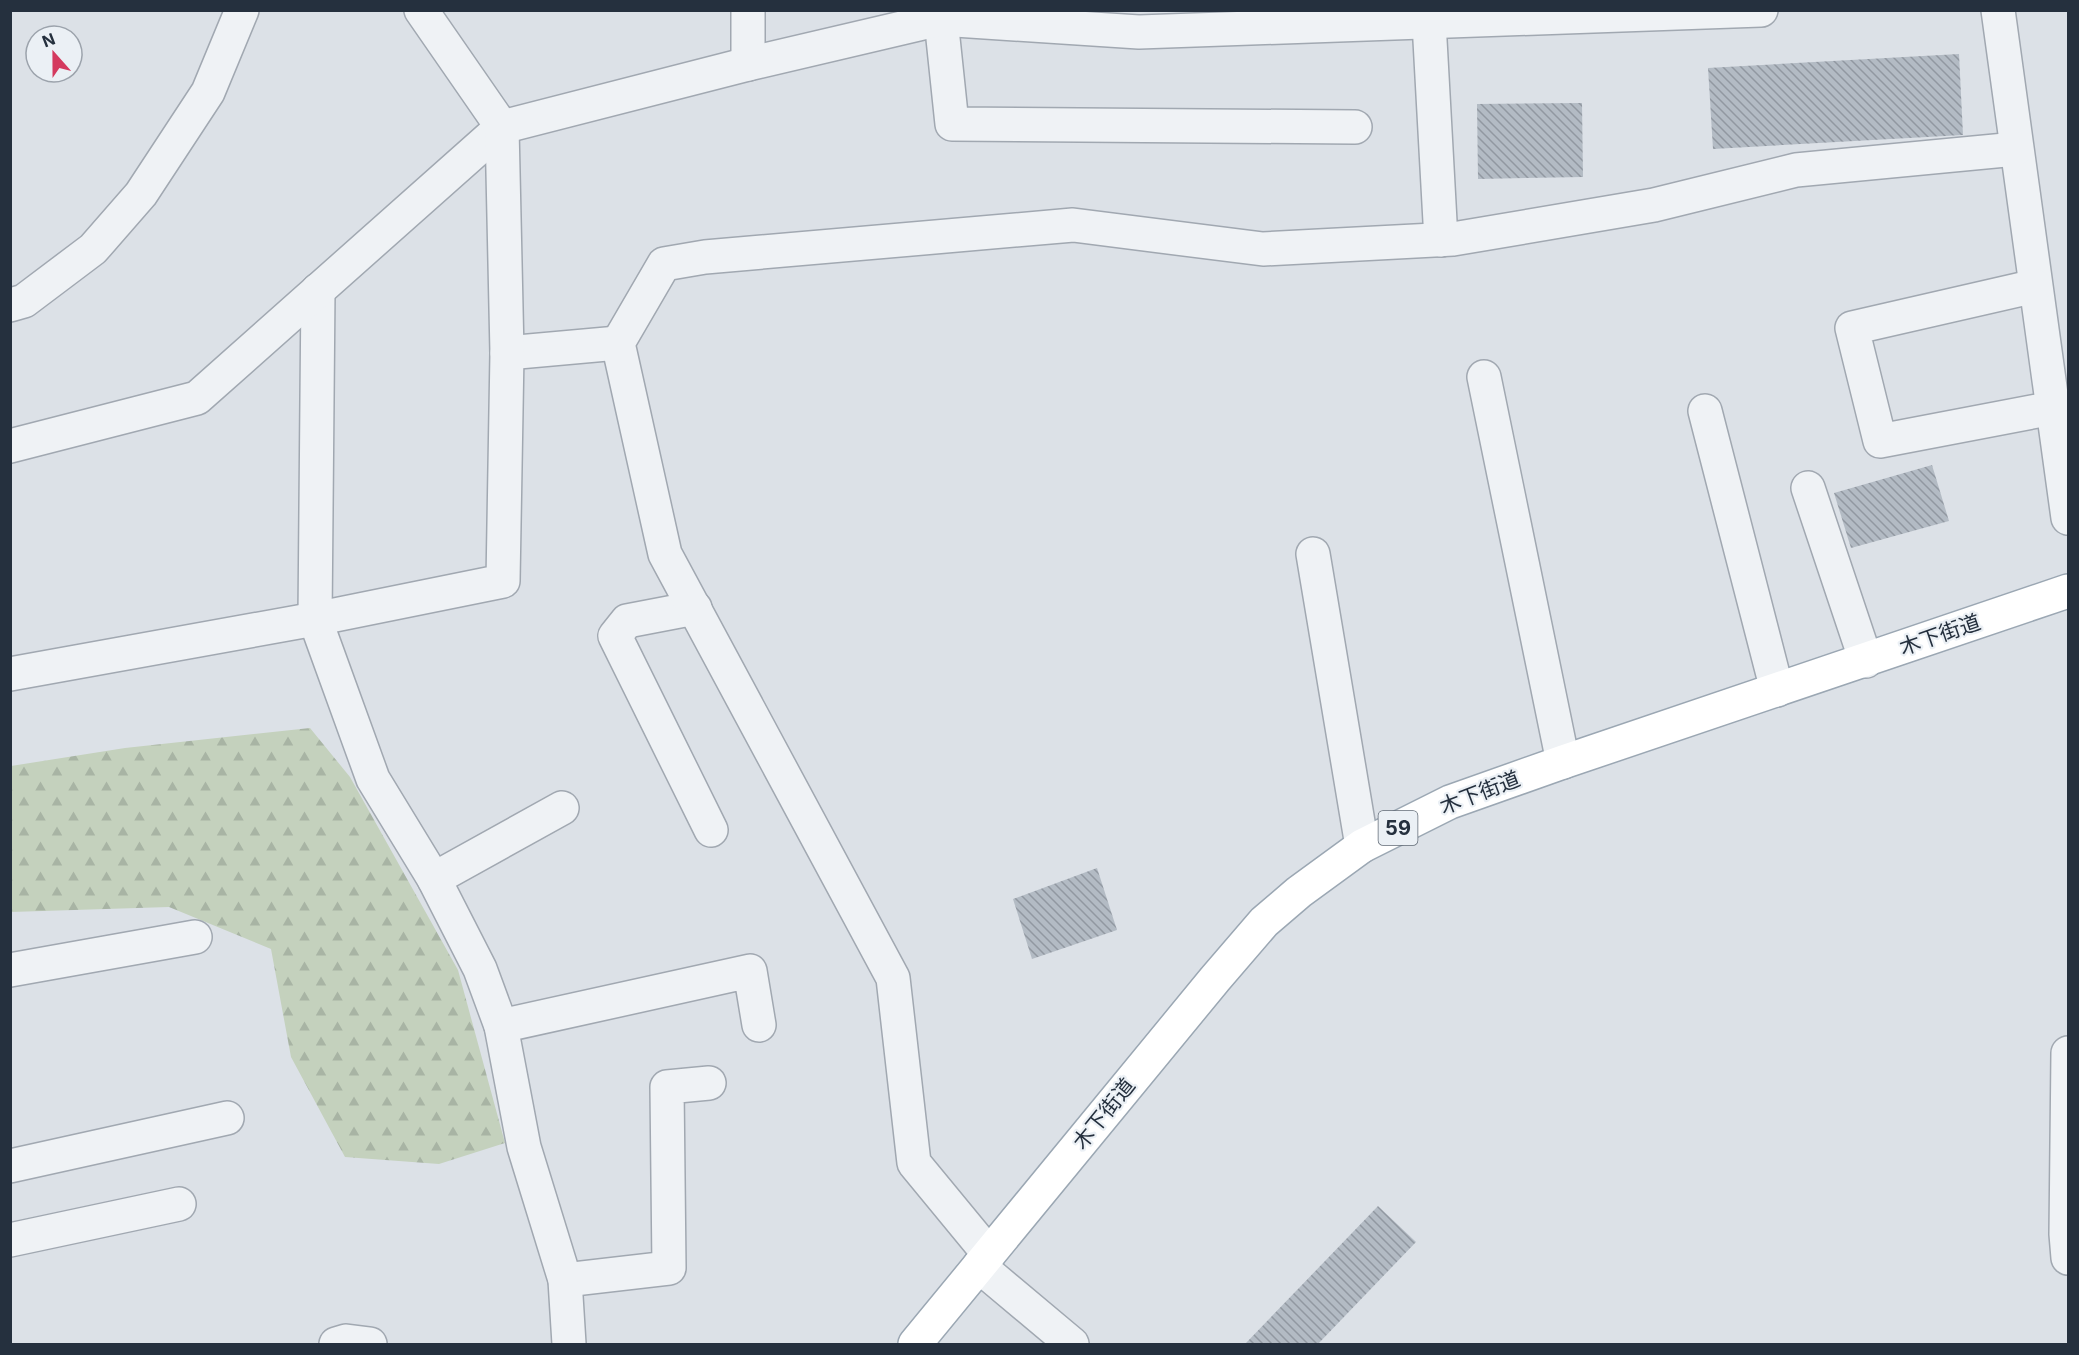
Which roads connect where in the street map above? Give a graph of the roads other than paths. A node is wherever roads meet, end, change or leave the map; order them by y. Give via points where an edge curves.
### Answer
1 (242, 10) edge
2 (421, 10) edge
3 (748, 10) edge
4 (1761, 10) edge
5 (1998, 10) edge
6 (940, 15) edge
7 (1429, 22) junction
8 (748, 64) junction
9 (1355, 127) dead end
10 (502, 128) junction
11 (2016, 149) junction
12 (1441, 240) junction
13 (2035, 286) junction
14 (318, 290) junction
15 (10, 305) edge
16 (618, 343) junction
17 (507, 353) junction
18 (1484, 377) dead end
19 (2053, 408) junction
20 (1705, 411) dead end
21 (10, 446) edge
22 (1808, 488) dead end
23 (2068, 519) edge
24 (1313, 554) dead end
25 (2068, 591) edge
26 (694, 608) junction
27 (315, 619) junction
28 (1866, 661) junction
29 (10, 674) edge
30 (1777, 690) junction
31 (1563, 762) junction
32 (562, 808) dead end
33 (711, 830) dead end
34 (1362, 846) junction
35 (434, 879) junction
36 (195, 937) dead end
37 (10, 970) edge
38 (759, 1024) dead end
39 (501, 1026) junction
40 (2068, 1053) edge
41 (709, 1083) dead end
42 (227, 1118) dead end
43 (10, 1166) edge
44 (179, 1204) dead end
45 (10, 1240) edge
46 (2068, 1258) edge
47 (984, 1260) junction
48 (565, 1280) junction
49 (336, 1344) edge
50 (370, 1344) edge
51 (569, 1344) edge
52 (915, 1344) edge
53 (1071, 1344) edge

1 - 15 street via 208,92 141,194 93,249 24,301
2 - 10 street
3 - 8 street
4 - 7 street
5 - 11 street
6 - 7 street via 1139,32
6 - 8 street
6 - 9 street via 952,124
7 - 12 street
8 - 10 street
10 - 14 street
10 - 17 street
11 - 12 street via 1796,170 1654,205
11 - 13 street
12 - 16 street via 1263,249 1073,225 705,257 664,264
13 - 19 street
13 - 19 street via 1852,328 1880,441
14 - 21 street via 197,398
14 - 27 street
16 - 17 street
16 - 26 street via 665,554
17 - 27 street via 503,581
18 - 31 street
19 - 23 street
20 - 30 street
22 - 28 street
24 - 34 street
25 - 28 main road, 木下街道 / 59
26 - 33 street via 627,621 615,636
26 - 47 street via 893,978 914,1163
27 - 29 street
27 - 35 street via 373,778
28 - 30 main road, 木下街道 / 59
30 - 31 main road, 木下街道 / 59
31 - 34 main road, 木下街道 / 59 via 1450,802
32 - 35 street
34 - 47 main road, 木下街道 / 59 via 1264,922
35 - 39 street via 480,969
36 - 37 street
38 - 39 street via 750,971
39 - 48 street via 524,1147
40 - 46 street
41 - 48 street via 667,1087 669,1268
42 - 43 street
44 - 45 street
47 - 52 main road, 木下街道 / 59
47 - 53 street
48 - 51 street
49 - 50 street

